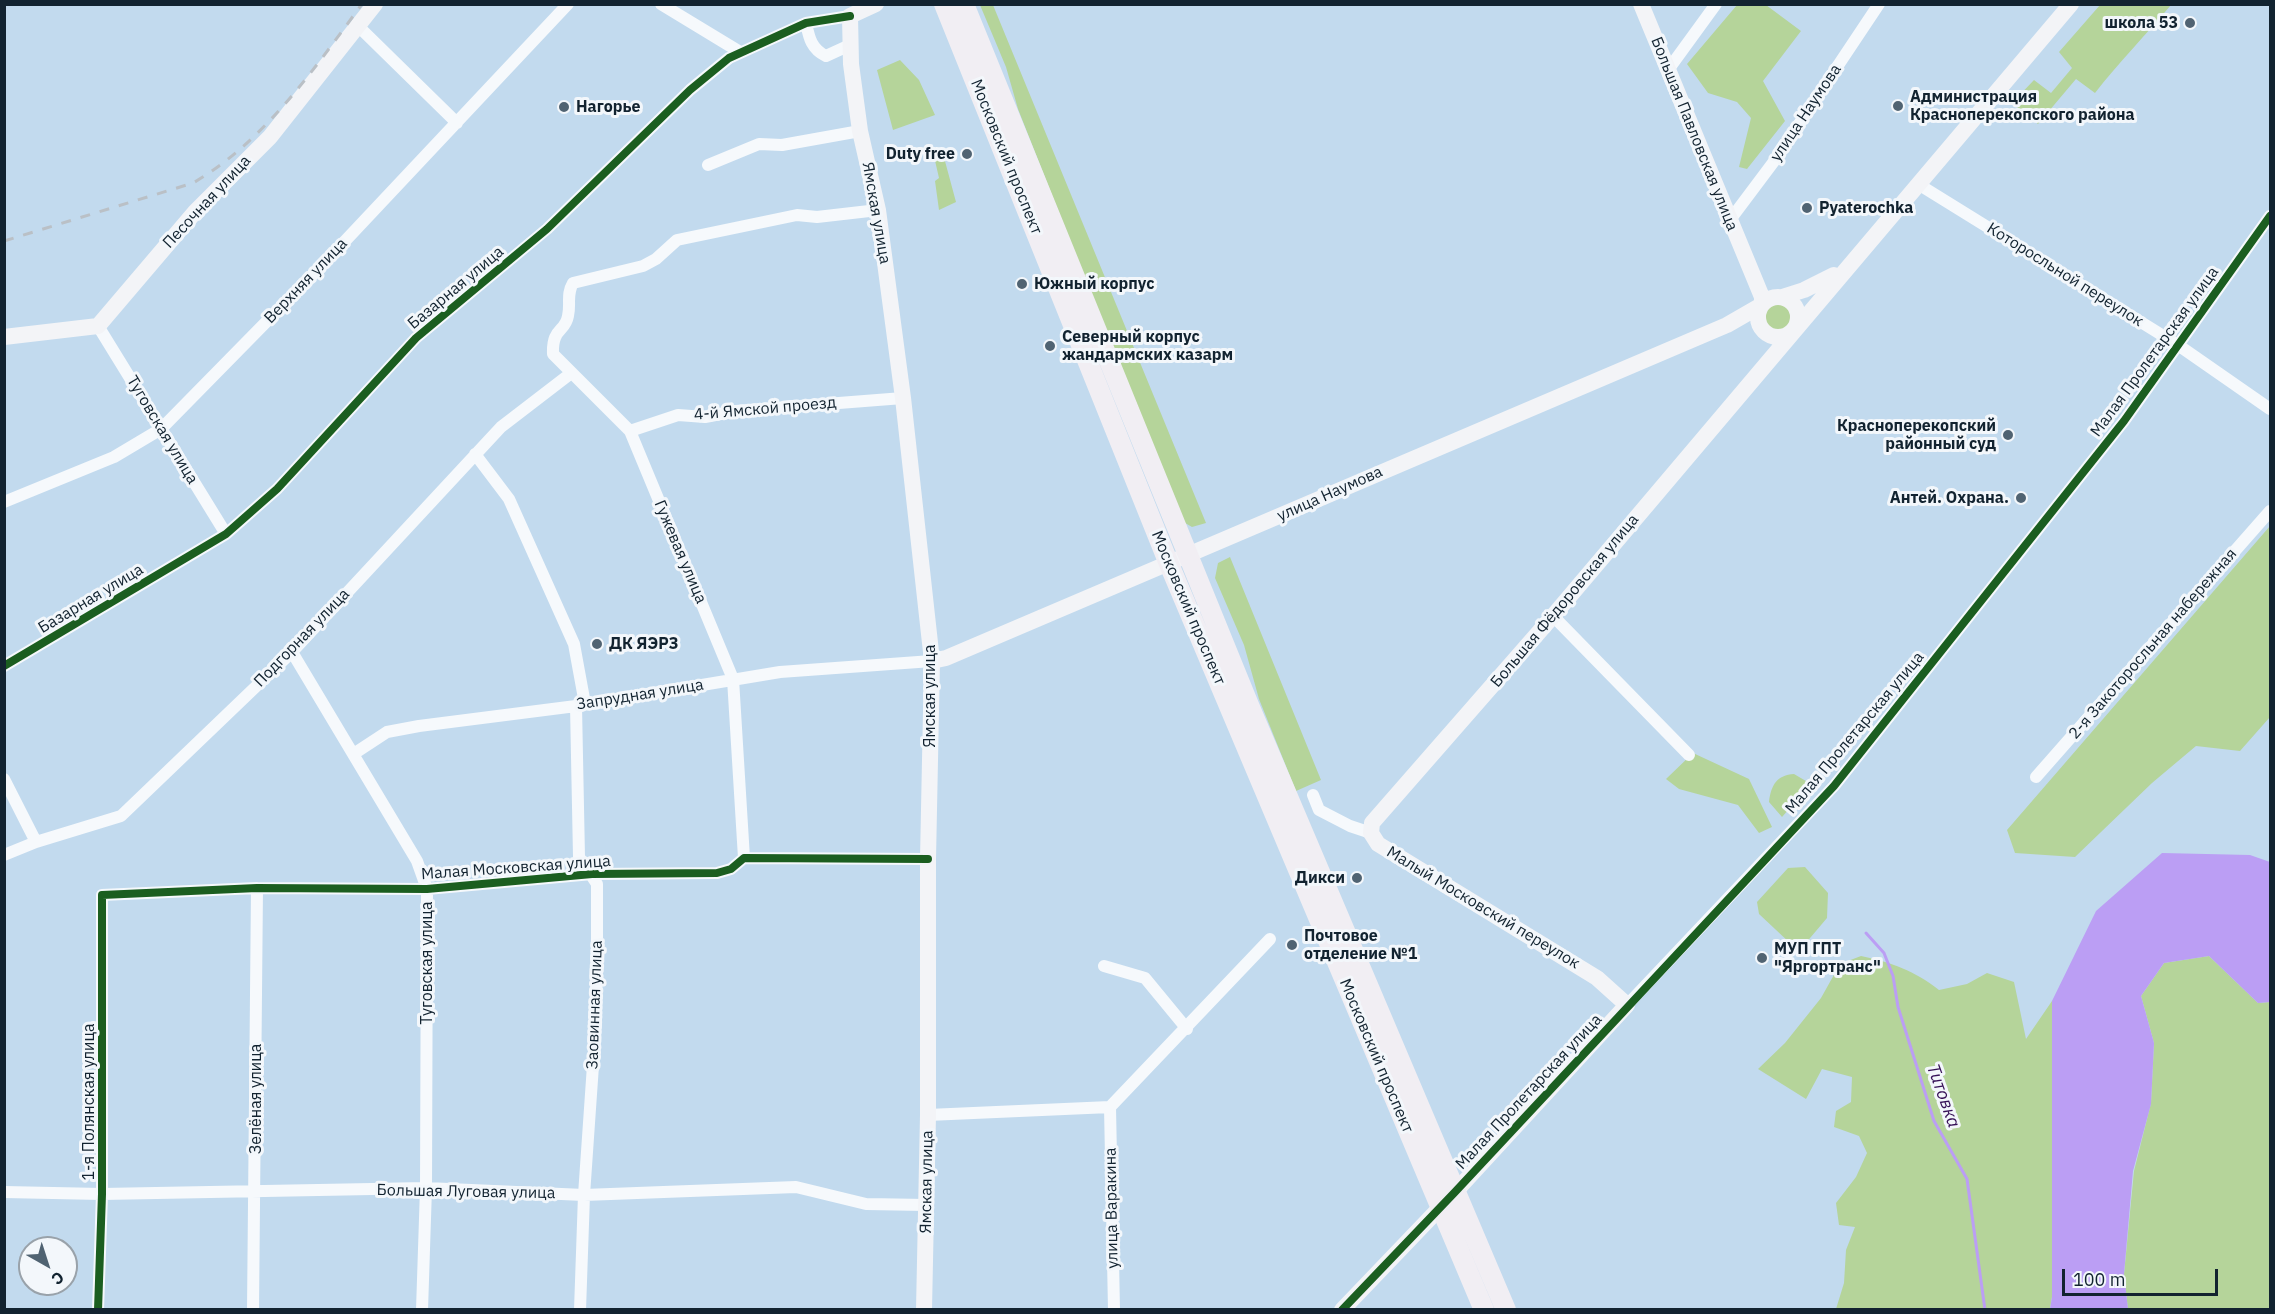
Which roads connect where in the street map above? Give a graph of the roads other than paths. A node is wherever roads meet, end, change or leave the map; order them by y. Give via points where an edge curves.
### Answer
1 (375, 4) edge
2 (568, 4) edge
3 (662, 4) edge
4 (836, 4) edge
5 (876, 4) edge
6 (944, 4) edge
7 (964, 4) edge
8 (1641, 4) edge
9 (1716, 4) edge
10 (1880, 4) edge
11 (2071, 4) edge
12 (850, 16) junction
13 (806, 23) junction
14 (358, 26) junction
15 (850, 45) junction
16 (740, 52) junction
17 (1668, 69) junction
18 (457, 123) junction
19 (861, 131) junction
20 (708, 165) dead end
21 (1918, 184) junction
22 (878, 210) junction
23 (2271, 216) edge
24 (1730, 220) junction
25 (1747, 263) junction
26 (1849, 264) junction
27 (1781, 296) junction
28 (1761, 305) junction
29 (98, 326) junction
30 (1727, 326) junction
31 (1763, 330) junction
32 (1794, 330) junction
33 (4, 337) edge
34 (2178, 345) junction
35 (1761, 370) junction
36 (570, 374) junction
37 (903, 398) junction
38 (2271, 409) edge
39 (161, 429) junction
40 (630, 431) junction
41 (476, 454) junction
42 (4, 502) edge
43 (2271, 511) edge
44 (225, 534) junction
45 (1188, 555) junction
46 (1169, 564) junction
47 (1553, 616) junction
48 (292, 652) junction
49 (932, 661) junction
50 (4, 666) edge
51 (733, 679) junction
52 (580, 705) junction
53 (355, 753) junction
54 (1689, 755) dead end
55 (2036, 777) dead end
56 (4, 779) edge
57 (1313, 795) dead end
58 (1371, 833) junction
59 (36, 842) junction
60 (4, 855) edge
61 (744, 858) junction
62 (928, 859) junction
63 (592, 874) junction
64 (257, 888) junction
65 (427, 889) junction
66 (102, 895) joint
67 (1270, 939) dead end
68 (1104, 966) dead end
69 (1627, 1005) junction
70 (1187, 1029) junction
71 (1110, 1107) junction
72 (928, 1115) junction
73 (426, 1188) junction
74 (4, 1192) edge
75 (256, 1192) junction
76 (1455, 1192) junction
77 (102, 1194) junction
78 (584, 1195) junction
79 (926, 1205) junction
80 (1440, 1208) junction
81 (98, 1310) edge
82 (253, 1310) edge
83 (422, 1310) edge
84 (580, 1310) edge
85 (924, 1310) edge
86 (1114, 1310) edge
87 (1342, 1310) edge
88 (1484, 1310) edge
89 (1506, 1310) edge

1 - 14 main road, Песочная улица
2 - 18 street, Верхняя улица
3 - 16 street
4 - 12 street via 834,16
5 - 12 main road, Базарная улица
6 - 46 main road, Московский проспект
7 - 45 main road, Московский проспект
8 - 17 main road, Большая Павловская улица
9 - 17 street
10 - 24 street, улица Наумова
11 - 21 main road, Большая Фёдоровская улица
12 - 13 street, Базарная улица
12 - 15 main road, Ямская улица
13 - 15 street via 811,43 819,53 826,56
13 - 16 street, Базарная улица
14 - 18 street
14 - 29 main road, Песочная улица via 270,137 195,212
15 - 19 main road, Ямская улица
16 - 44 street, Базарная улица via 690,90 547,229 416,338 277,489
17 - 24 main road, Большая Павловская улица
18 - 39 street, Верхняя улица
19 - 20 street via 782,145 759,144
19 - 22 main road, Ямская улица
21 - 26 main road, Большая Фёдоровская улица
21 - 34 street, Которосльной переулок
22 - 36 street, Гужевая улица via 817,217 797,215 677,240 644,266 573,283 568,291 568,317 553,339 553,354
22 - 37 main road, Ямская улица
23 - 34 street, Малая Пролетарская улица
24 - 25 main road, Большая Павловская улица
25 - 27 main road, Большая Павловская улица via 1765,285
25 - 28 main road, Большая Павловская улица
26 - 27 main road, Большая Фёдоровская улица via 1823,282
26 - 32 main road, Большая Фёдоровская улица
27 - 28 main road
27 - 32 main road via 1791,300 1798,312
28 - 30 main road, улица Наумова
28 - 31 main road via 1758,320
29 - 33 main road
29 - 39 street, Туговская улица
30 - 31 main road, улица Наумова via 1742,322
30 - 45 main road, улица Наумова
31 - 32 main road via 1780,337
31 - 35 main road via 1767,354
32 - 35 main road, Большая Фёдоровская улица
34 - 38 street, Которосльной переулок
34 - 69 street, Малая Пролетарская улица via 2124,421 1834,786
35 - 47 main road, Большая Фёдоровская улица
36 - 40 street, Гужевая улица
36 - 41 street, Подгорная улица via 501,427
37 - 40 street, 4-й Ямской проезд via 736,411 705,417 678,415
37 - 49 main road, Ямская улица
39 - 42 street, Верхняя улица via 114,457
39 - 44 street, Туговская улица
40 - 51 street, Гужевая улица
41 - 48 street, Подгорная улица
41 - 52 street, Заовинная улица via 510,499 570,634
43 - 55 street, 2-я Закоторосльная набережная
44 - 50 street, Базарная улица
45 - 46 main road, улица Наумова
45 - 76 main road, Московский проспект
46 - 49 main road, улица Наумова
46 - 80 main road, Московский проспект
47 - 54 street
47 - 58 main road, Большая Фёдоровская улица via 1372,823
48 - 53 street, Туговская улица
48 - 59 street, Подгорная улица via 121,816
49 - 51 street, Запрудная улица
49 - 62 main road, Ямская улица
51 - 52 street, Запрудная улица
51 - 61 street, Гужевая улица
52 - 53 street, Запрудная улица via 387,732
52 - 63 street, Заовинная улица via 579,857
53 - 65 street, Туговская улица via 417,861
56 - 59 street
57 - 58 street, Малый Московский переулок via 1319,810
58 - 69 main road, Малый Московский переулок via 1378,844 1597,978
59 - 60 street, Подгорная улица
61 - 62 street
61 - 63 street, Малая Московская улица via 731,869 717,873
62 - 72 main road, Ямская улица
63 - 65 street, Малая Московская улица
63 - 78 street, Заовинная улица via 597,884 596,1022
64 - 65 street, Малая Московская улица
64 - 66 street, Малая Московская улица
64 - 75 street, Зелёная улица
65 - 73 street, Туговская улица
66 - 77 street, 1-я Полянская улица
67 - 70 street
68 - 70 street via 1145,978
69 - 76 main road, Малая Пролетарская улица
70 - 71 street
71 - 72 street
71 - 86 street, улица Варакина
72 - 79 main road, Ямская улица
73 - 75 street, Большая Луговая улица
73 - 78 street, Большая Луговая улица
73 - 83 street, Туговская улица
74 - 77 street, Большая Луговая улица
75 - 77 street, Большая Луговая улица
75 - 82 street, Зелёная улица
76 - 80 main road, Малая Пролетарская улица
76 - 89 main road, Московский проспект
77 - 81 street, 1-я Полянская улица
78 - 79 street, Большая Луговая улица via 796,1187 866,1204
78 - 84 street, Заовинная улица
79 - 85 main road, Ямская улица
80 - 87 main road, Малая Пролетарская улица
80 - 88 main road, Московский проспект

